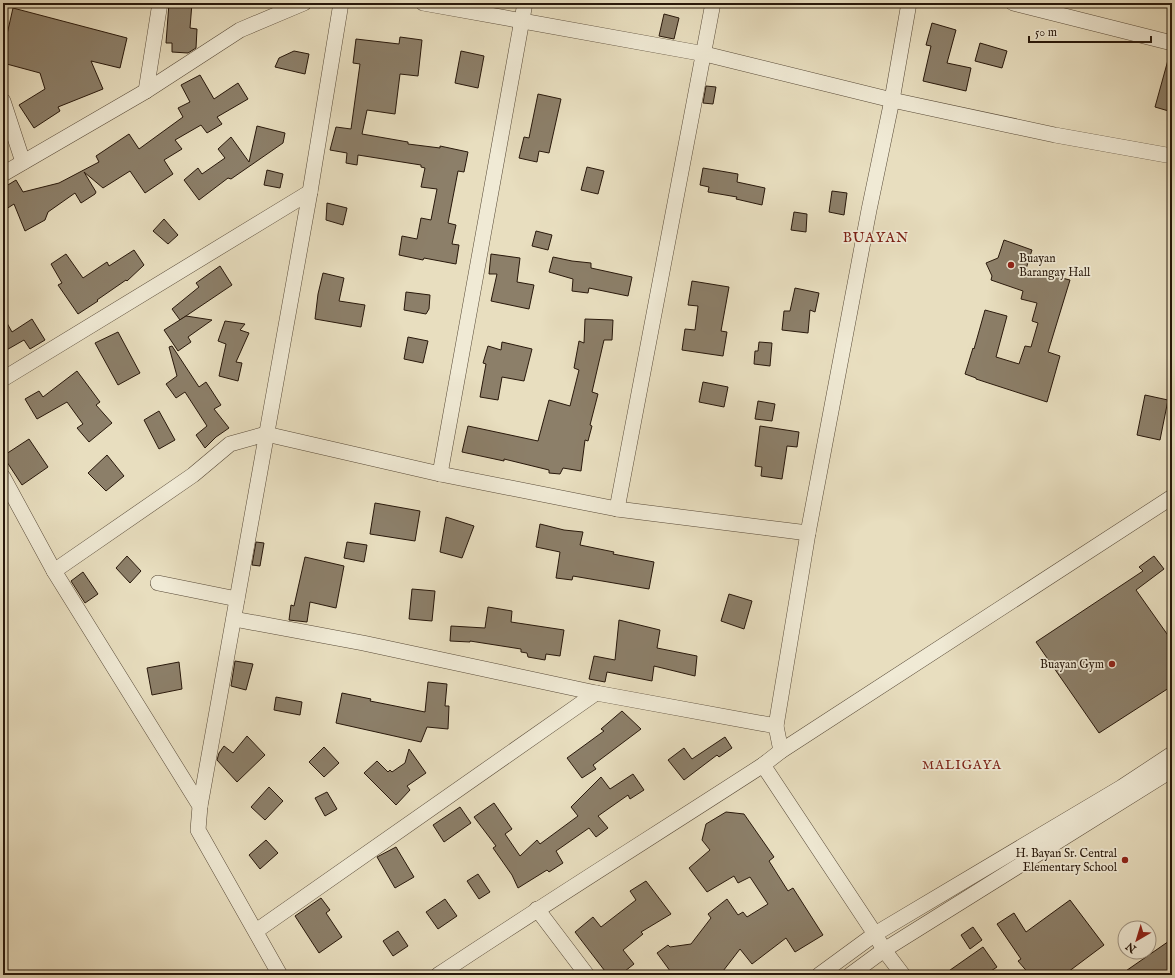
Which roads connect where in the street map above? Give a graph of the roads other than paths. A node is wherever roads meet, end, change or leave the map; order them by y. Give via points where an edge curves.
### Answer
1 (160, 3) edge
2 (304, 3) edge
3 (341, 3) edge
4 (423, 3) edge
5 (525, 3) edge
6 (713, 3) edge
7 (909, 3) edge
8 (1013, 3) edge
9 (521, 21) junction
10 (1172, 43) edge
11 (705, 54) junction
12 (146, 91) junction
13 (892, 100) junction
14 (3, 101) edge
15 (1172, 156) edge
16 (23, 162) junction
17 (3, 174) edge
18 (310, 192) junction
19 (3, 379) edge
20 (266, 434) junction
21 (440, 474) junction
22 (3, 477) edge
23 (1170, 502) edge
24 (617, 509) junction
25 (808, 533) junction
26 (54, 571) junction
27 (158, 583) dead end
28 (237, 599) junction
29 (234, 619) junction
30 (596, 693) junction
31 (776, 726) junction
32 (780, 751) junction
33 (1172, 754) edge
34 (763, 765) junction
35 (1172, 770) edge
36 (200, 806) junction
37 (537, 909) junction
38 (256, 931) junction
39 (875, 934) junction
40 (884, 950) junction
41 (280, 975) edge
42 (438, 975) edge
43 (587, 975) edge
44 (818, 975) edge
45 (850, 975) edge
46 (903, 975) edge

1 - 12 street
2 - 12 street via 240,30
3 - 18 street
4 - 9 street
5 - 9 street
6 - 11 street
7 - 13 street
8 - 10 street
9 - 11 street
9 - 21 street
11 - 13 street
11 - 24 street
12 - 16 street
13 - 15 street via 1055,135
13 - 25 street via 867,218
14 - 16 street
16 - 17 street
18 - 19 street
18 - 20 street
20 - 21 street
20 - 26 street via 230,444 193,475
20 - 28 street
21 - 24 street
22 - 26 street
23 - 32 street via 1051,574
24 - 25 street
25 - 31 street
26 - 36 street
27 - 28 street
28 - 29 street
29 - 30 street via 363,643
29 - 36 street
30 - 31 street
30 - 38 street
31 - 32 street
32 - 34 street
33 - 39 street via 1122,787
34 - 37 street
34 - 39 street
35 - 40 street
36 - 38 street via 198,830
37 - 42 street
37 - 43 street
38 - 41 street
39 - 40 street
39 - 44 street
40 - 45 street
40 - 46 street

